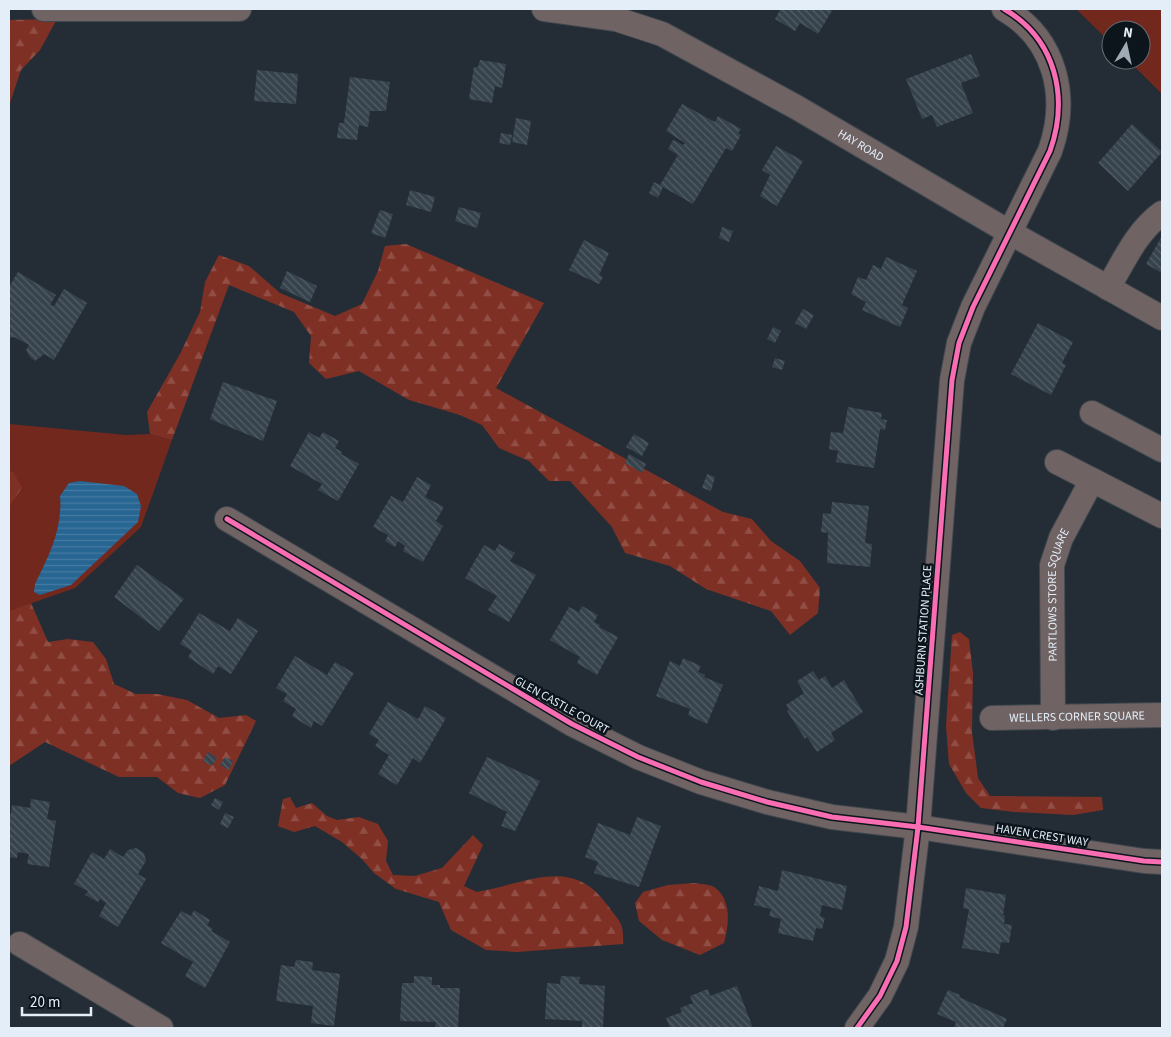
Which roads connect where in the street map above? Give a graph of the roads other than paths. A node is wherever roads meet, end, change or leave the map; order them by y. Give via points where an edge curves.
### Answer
1 (44, 9) edge
2 (239, 9) edge
3 (544, 9) edge
4 (1004, 9) edge
5 (1162, 213) edge
6 (1009, 232) junction
7 (1108, 288) junction
8 (1162, 318) edge
9 (1092, 414) dead end
10 (1162, 450) edge
11 (1057, 462) dead end
12 (1092, 480) junction
13 (1162, 516) edge
14 (228, 519) dead end
15 (1162, 715) edge
16 (992, 718) dead end
17 (1053, 718) junction
18 (918, 827) junction
19 (1162, 862) edge
20 (20, 944) dead end
21 (160, 1028) edge
22 (857, 1028) edge

1 - 2 street
3 - 6 street, HAY ROAD via 616,19 662,34 796,107
4 - 6 street, ASHBURN STATION PLACE via 1034,34 1047,55 1060,102 1057,132 1050,151
5 - 7 street via 1148,223 1136,239
6 - 7 street, HAY ROAD
6 - 18 street, ASHBURN STATION PLACE via 973,306 959,343 952,380
7 - 8 street, HAY ROAD
9 - 10 street
11 - 12 street
12 - 13 street
12 - 17 street, PARTLOWS STORE SQUARE via 1061,538 1052,565
14 - 18 street, GLEN CASTLE COURT via 572,724 638,757 701,782 767,802 832,817
15 - 17 street, WELLERS CORNER SQUARE
16 - 17 street, WELLERS CORNER SQUARE
18 - 19 street, HAVEN CREST WAY
18 - 22 street, ASHBURN STATION PLACE via 906,927 897,961 880,996
20 - 21 street

